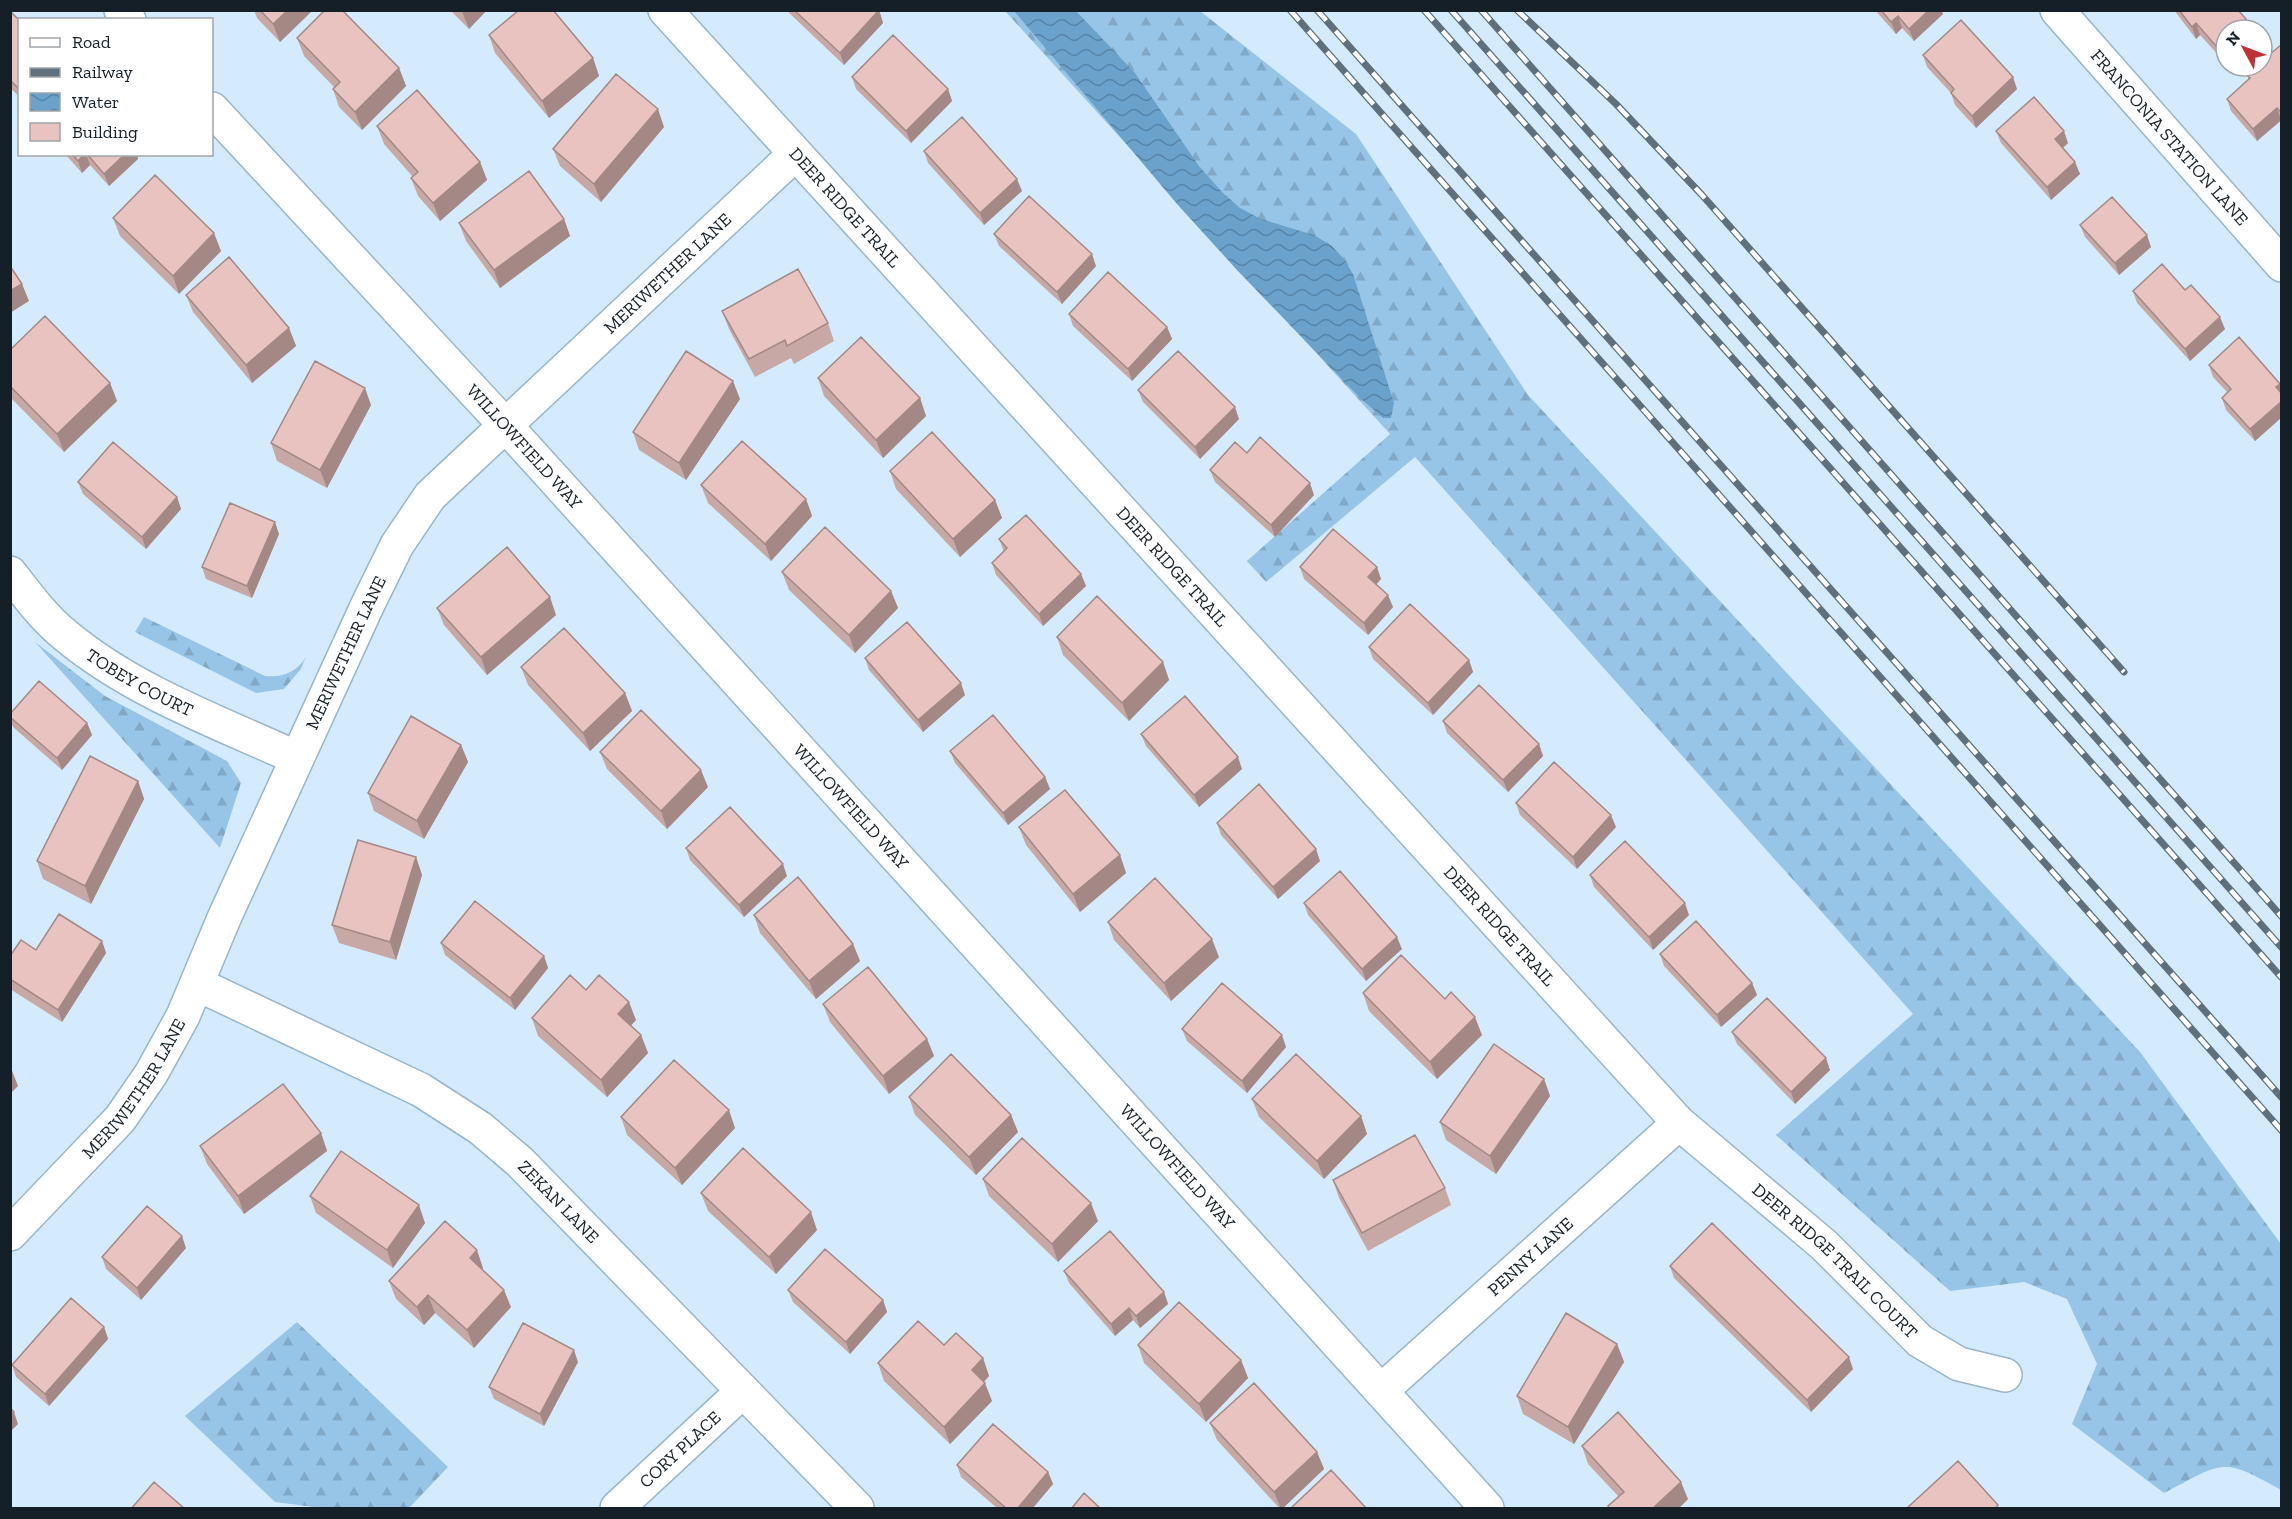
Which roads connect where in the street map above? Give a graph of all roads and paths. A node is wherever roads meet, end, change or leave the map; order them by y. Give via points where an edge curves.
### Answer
1 (665, 10) edge
2 (2057, 10) edge
3 (213, 110) edge
4 (795, 154) junction
5 (2282, 265) edge
6 (505, 425) junction
7 (10, 573) edge
8 (297, 758) junction
9 (196, 984) junction
10 (1679, 1123) junction
11 (10, 1234) edge
12 (2005, 1375) dead end
13 (743, 1391) junction
14 (1381, 1391) junction
15 (617, 1509) edge
16 (857, 1509) edge
17 (1487, 1509) edge

1 - 4 street, DEER RIDGE TRAIL
2 - 5 street, FRANCONIA STATION LANE
3 - 6 street, WILLOWFIELD WAY
4 - 6 street, MERIWETHER LANE
4 - 10 street, DEER RIDGE TRAIL
6 - 8 street, MERIWETHER LANE via 430,496 397,544
6 - 14 street, WILLOWFIELD WAY
7 - 8 street, TOBEY COURT via 63,634 96,659 135,684
8 - 9 street, MERIWETHER LANE
9 - 11 street, MERIWETHER LANE via 152,1074 120,1119
9 - 13 street, ZEKAN LANE via 421,1090 480,1128 520,1162
10 - 12 street, DEER RIDGE TRAIL COURT via 1824,1245 1920,1341 1959,1364
10 - 14 street, PENNY LANE
13 - 15 street, CORY PLACE
13 - 16 street, ZEKAN LANE
14 - 17 street, WILLOWFIELD WAY

